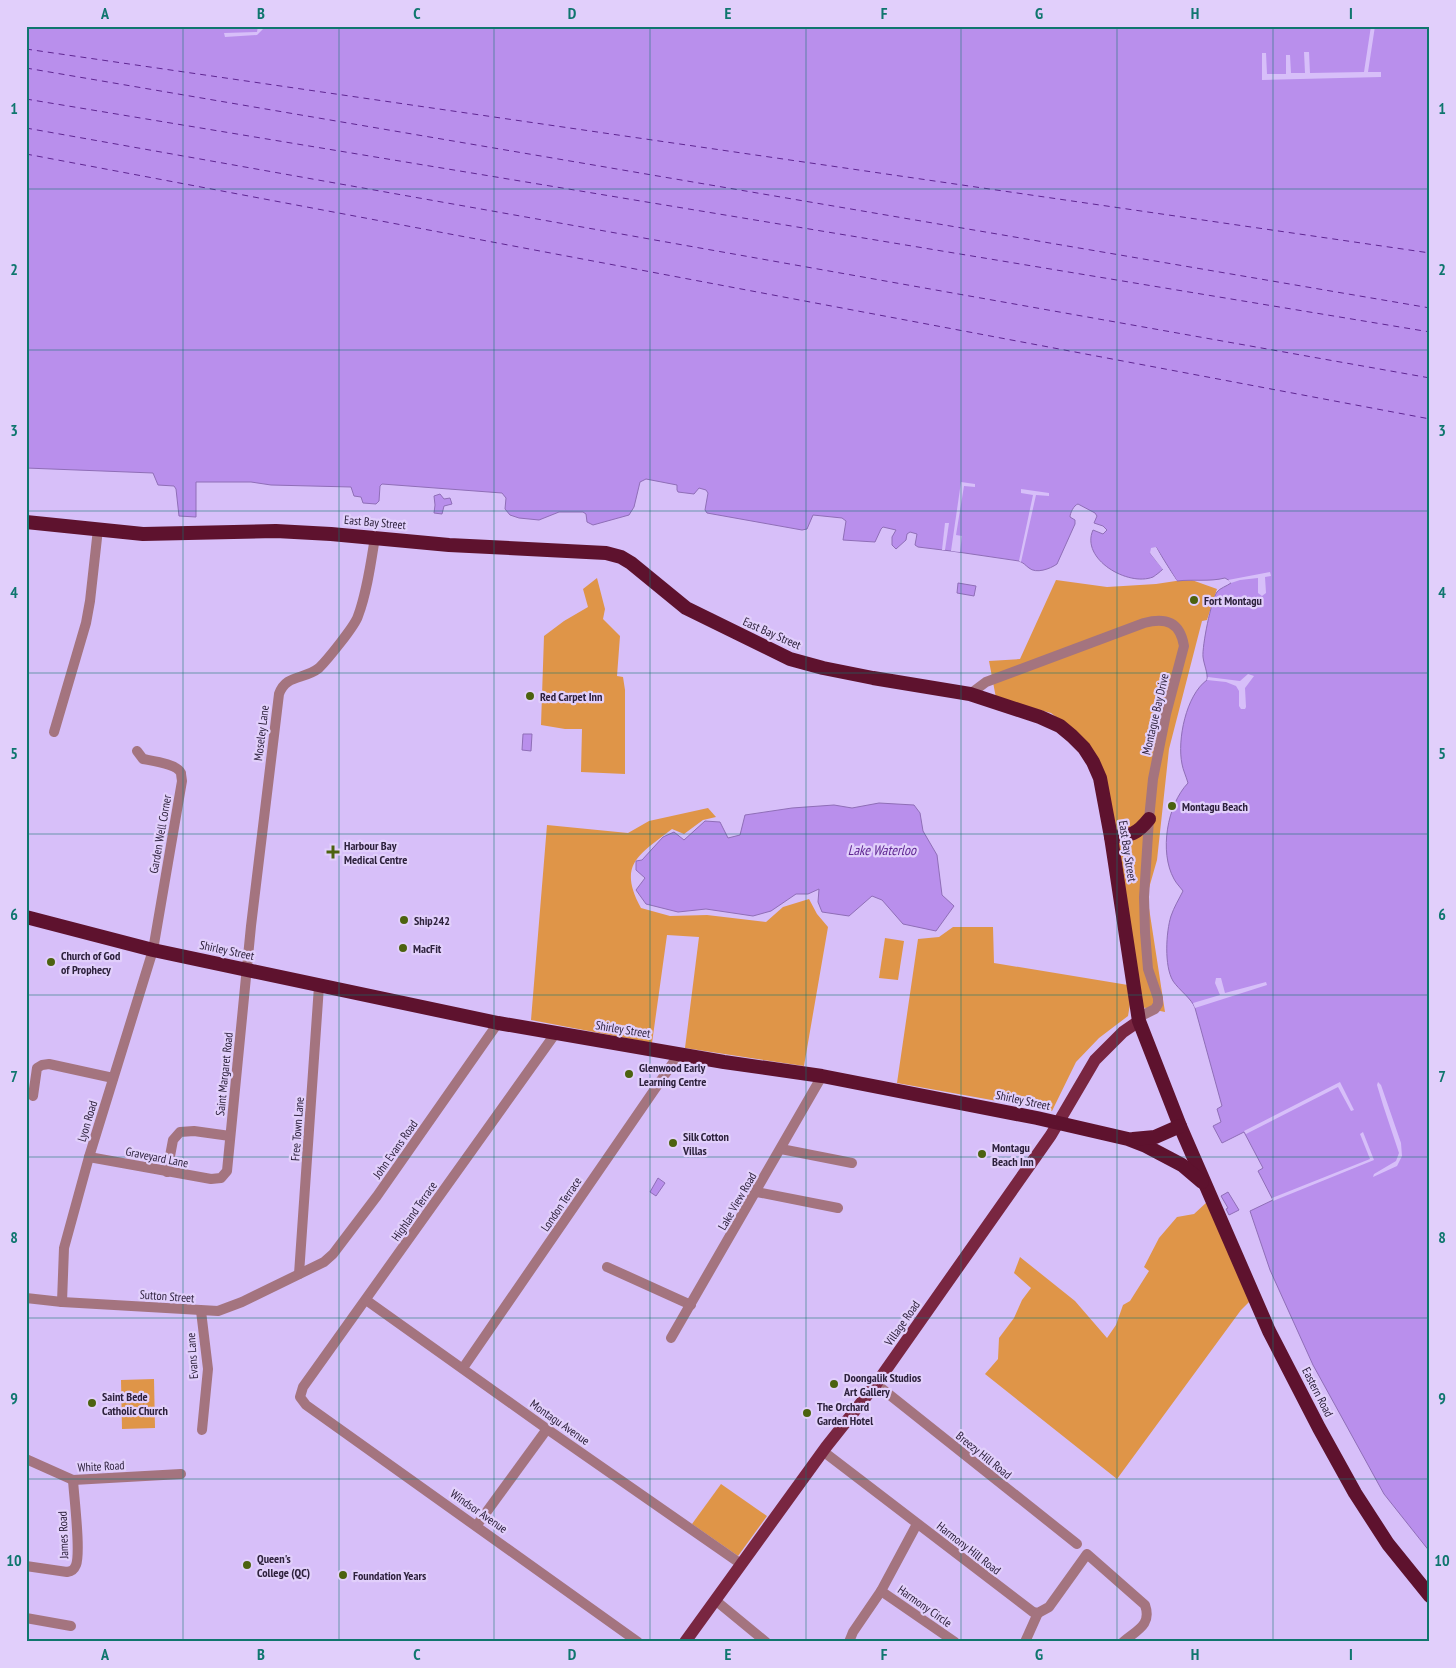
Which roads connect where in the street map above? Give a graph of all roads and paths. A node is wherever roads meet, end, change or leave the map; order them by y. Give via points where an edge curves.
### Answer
1 (26, 522) edge
2 (98, 529) junction
3 (375, 537) junction
4 (970, 694) junction
5 (54, 732) dead end
6 (137, 751) dead end
7 (1149, 818) junction
8 (1112, 837) junction
9 (26, 917) edge
10 (153, 950) junction
11 (247, 970) junction
12 (320, 986) junction
13 (1139, 1020) junction
14 (498, 1023) junction
15 (554, 1034) junction
16 (679, 1054) junction
17 (822, 1076) junction
18 (114, 1078) junction
19 (33, 1096) dead end
20 (1058, 1124) junction
21 (1180, 1126) junction
22 (230, 1136) junction
23 (1128, 1139) junction
24 (781, 1149) junction
25 (89, 1157) junction
26 (852, 1163) dead end
27 (168, 1172) junction
28 (221, 1178) joint
29 (1206, 1186) junction
30 (756, 1192) junction
31 (838, 1208) dead end
32 (608, 1267) dead end
33 (299, 1274) junction
34 (26, 1298) edge
35 (366, 1300) junction
36 (62, 1302) junction
37 (691, 1305) junction
38 (200, 1311) junction
39 (671, 1338) dead end
40 (463, 1368) junction
41 (876, 1384) junction
42 (303, 1403) joint
43 (548, 1429) junction
44 (202, 1430) dead end
45 (824, 1452) junction
46 (26, 1459) edge
47 (181, 1474) dead end
48 (73, 1480) junction
49 (917, 1524) junction
50 (477, 1525) junction
51 (1077, 1544) dead end
52 (741, 1564) junction
53 (26, 1566) edge
54 (881, 1590) junction
55 (1430, 1596) edge
56 (716, 1600) junction
57 (1038, 1613) junction
58 (26, 1618) edge
59 (71, 1626) dead end
60 (638, 1642) edge
61 (685, 1642) edge
62 (766, 1642) edge
63 (849, 1642) edge
64 (955, 1642) edge
65 (1024, 1642) edge
66 (1123, 1642) edge

1 - 2 highway, East Bay Street
2 - 3 highway, East Bay Street via 143,534 276,531
2 - 5 street via 86,623
3 - 4 highway, East Bay Street via 449,546 587,551 621,557 686,608 790,659 864,676
3 - 11 street, Moseley Lane via 358,618 330,657 310,673 287,681 279,694
4 - 7 street, Montague Bay Drive via 986,682 1133,626 1156,620 1176,626 1184,646 1166,714
4 - 8 highway, East Bay Street via 1060,726 1084,748 1100,778
6 - 10 street, Garden Well Corner via 143,759 177,768 182,782
7 - 8 highway via 1140,831
7 - 13 street, Montague Bay Drive via 1145,932 1148,969 1158,1004
8 - 13 highway, East Bay Street
9 - 10 highway, Shirley Street
10 - 11 highway, Shirley Street
10 - 18 street, Lyon Road
11 - 12 highway, Shirley Street
11 - 22 street, Saint Margaret Road
12 - 14 highway, Shirley Street
12 - 33 street, Free Town Lane
13 - 20 main road, Village Road via 1122,1032 1095,1060
13 - 21 highway, East Bay Street
14 - 15 highway, Shirley Street
14 - 33 street, John Evans Road via 333,1254
15 - 16 highway, Shirley Street
15 - 35 street, Highland Terrace
16 - 17 highway, Shirley Street
16 - 40 street, London Terrace
17 - 20 highway, Shirley Street
17 - 24 street, Lake View Road
18 - 19 street via 42,1065 37,1068
18 - 25 street, Lyon Road
20 - 23 highway, Shirley Street
20 - 41 main road, Village Road
21 - 23 highway via 1155,1137
21 - 29 highway, East Bay Street
22 - 27 street via 180,1132 174,1140
22 - 28 street, Saint Margaret Road via 229,1168
23 - 29 highway, Shirley Street via 1182,1165
24 - 26 street
24 - 30 street, Lake View Road
25 - 27 street, Graveyard Lane
25 - 36 street, Lyon Road via 64,1248
27 - 28 street, Graveyard Lane
29 - 55 highway, Eastern Road via 1269,1331 1319,1428 1388,1544
30 - 31 street
30 - 37 street, Lake View Road
32 - 37 street
33 - 38 street, Sutton Street via 230,1308
34 - 36 street, Sutton Street
35 - 40 street, Montagu Avenue
35 - 42 street, Highland Terrace via 301,1390
36 - 38 street, Sutton Street
37 - 39 street, Lake View Road
38 - 44 street, Evans Lane via 208,1369
40 - 43 street, Montagu Avenue
41 - 45 main road, Village Road
41 - 51 street, Breezy Hill Road
42 - 50 street, Windsor Avenue
43 - 50 street
43 - 52 street, Montagu Avenue
45 - 49 street, Harmony Hill Road
45 - 52 main road, Village Road
46 - 48 street, White Road
47 - 48 street, White Road
48 - 53 street, James Road via 76,1566 67,1572
49 - 54 street, Harmony Circle
49 - 57 street, Harmony Hill Road via 1025,1607
50 - 60 street, Windsor Avenue
52 - 56 main road, Village Road
54 - 63 street, Harmony Circle
54 - 64 street, Harmony Circle
56 - 61 main road, Village Road
56 - 62 street
57 - 65 street
57 - 66 street via 1049,1607 1087,1554 1145,1605 1146,1622
58 - 59 street

